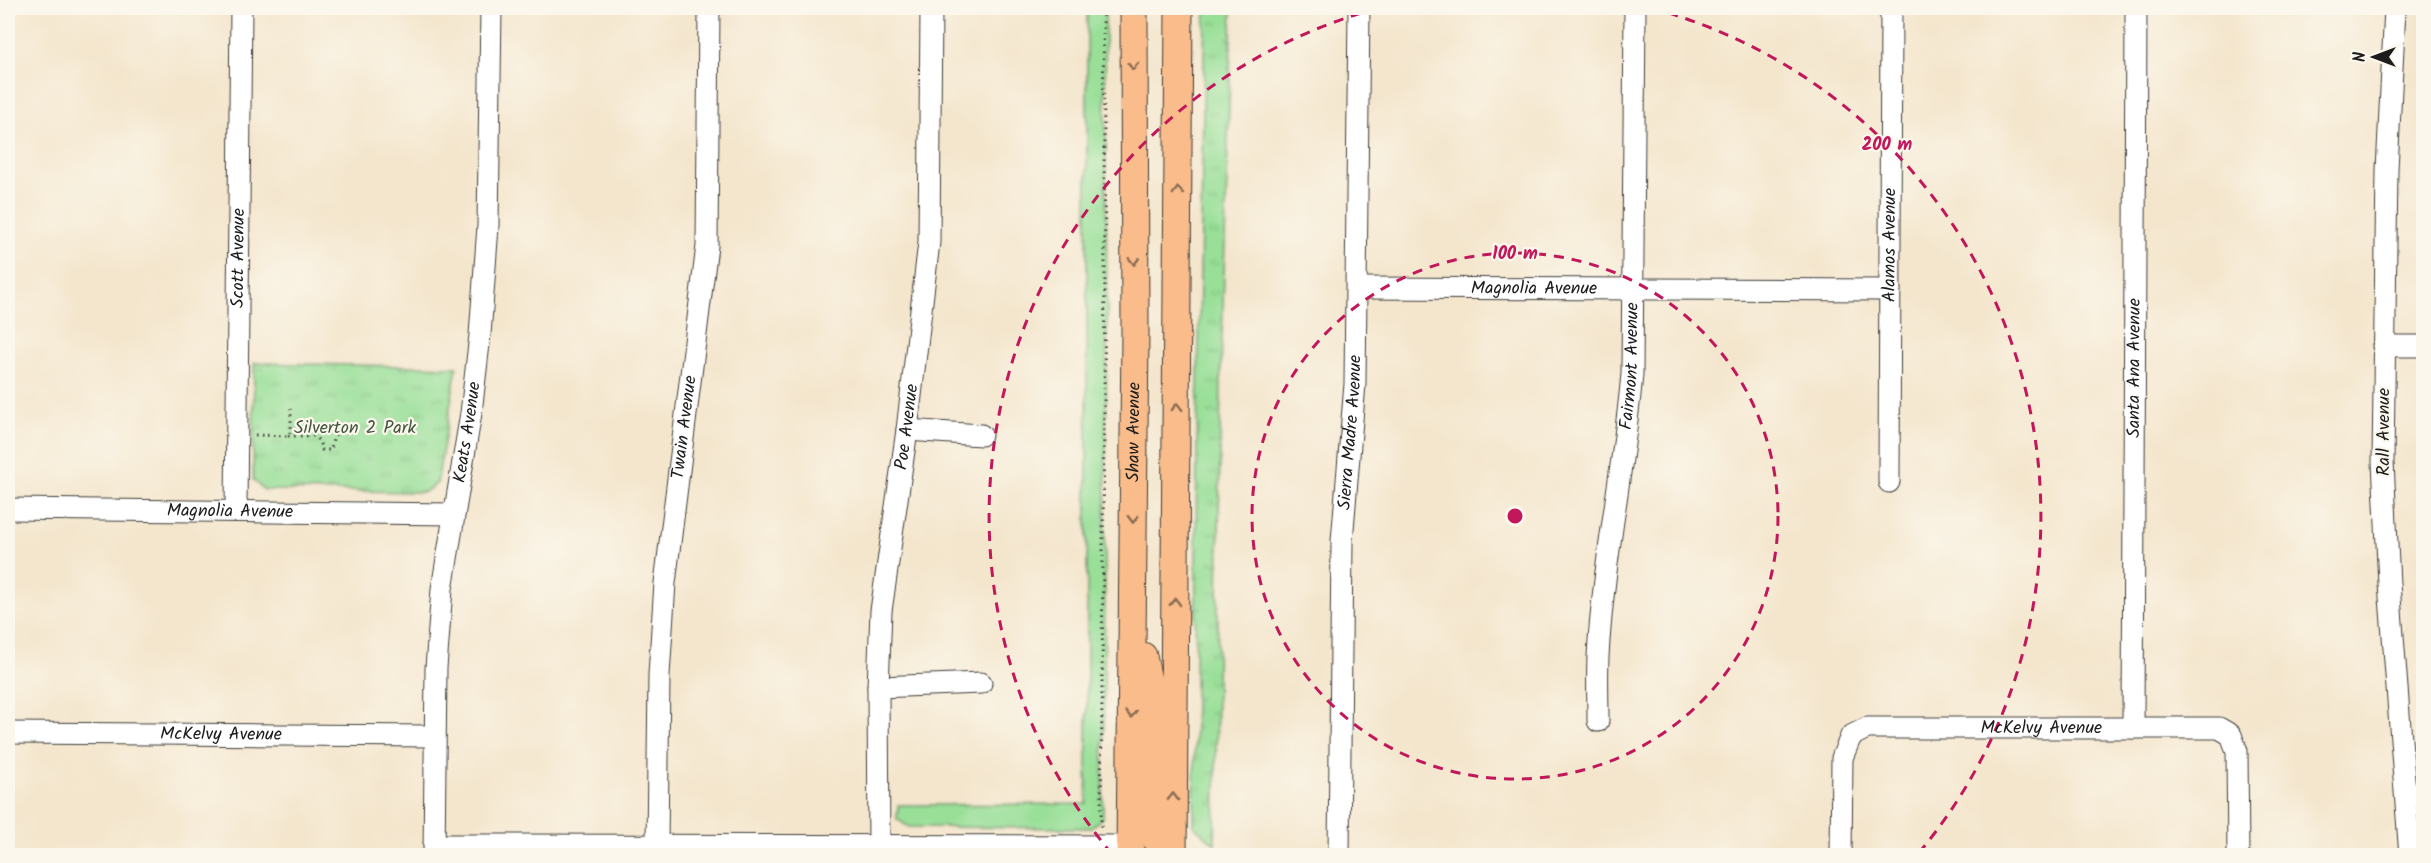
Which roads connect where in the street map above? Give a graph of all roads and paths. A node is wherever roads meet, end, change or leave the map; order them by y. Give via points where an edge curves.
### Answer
1 (241, 8) edge
2 (491, 8) edge
3 (709, 8) edge
4 (931, 8) edge
5 (1103, 8) edge
6 (1134, 8) edge
7 (1179, 8) edge
8 (1359, 8) edge
9 (1635, 8) edge
10 (1891, 8) edge
11 (2136, 8) edge
12 (2395, 8) edge
13 (1357, 288) junction
14 (1634, 288) junction
15 (1890, 290) junction
16 (2384, 346) junction
17 (2424, 346) edge
18 (291, 405) dead end
19 (330, 426) dead end
20 (907, 430) junction
21 (253, 435) dead end
22 (981, 435) dead end
23 (288, 436) junction
24 (1889, 482) dead end
25 (8, 509) edge
26 (236, 510) junction
27 (453, 513) junction
28 (1132, 596) junction
29 (981, 683) dead end
30 (878, 687) junction
31 (1598, 721) dead end
32 (2133, 728) junction
33 (8, 733) edge
34 (435, 736) junction
35 (1101, 826) dead end
36 (657, 846) junction
37 (879, 847) junction
38 (434, 850) edge
39 (683, 851) edge
40 (1136, 852) edge
41 (1166, 855) edge
42 (1173, 855) edge
43 (1339, 855) edge
44 (1841, 855) edge
45 (2238, 855) edge
46 (2410, 855) edge

1 - 26 street, Scott Avenue
2 - 27 street, Keats Avenue via 488,237 471,413
3 - 36 street, Twain Avenue via 707,246 665,583 659,675
4 - 20 street, Poe Avenue via 929,242
5 - 35 path
6 -> 28 main road, Shaw Avenue
42 -> 7 main road
8 - 13 street, Sierra Madre Avenue
9 - 14 street, Fairmont Avenue
10 - 15 street, Alamos Avenue
11 - 32 street, Santa Ana Avenue
12 - 16 street, Rall Avenue
13 - 14 street, Magnolia Avenue
13 - 43 street, Sierra Madre Avenue via 1355,384 1342,542
14 - 15 street, Magnolia Avenue
14 - 31 street, Fairmont Avenue via 1628,430 1605,584 1598,658
15 - 24 street, Alamos Avenue
16 - 17 street
16 - 46 street, Rall Avenue via 2383,462 2388,573
18 - 23 path
19 - 23 path via 337,432 331,450 322,450 314,436
20 - 22 street
20 - 30 street, Poe Avenue via 881,610
21 - 23 path
25 - 26 street, Magnolia Avenue
26 - 27 street, Magnolia Avenue
27 - 34 street, Keats Avenue via 442,589
28 -> 40 main road, Shaw Avenue
28 - 41 main road via 1151,696 1151,825
29 - 30 street
30 - 37 street, Poe Avenue
32 - 44 street, McKelvy Avenue via 1867,728 1851,736 1842,758
32 - 45 street, McKelvy Avenue via 2219,728 2231,735 2237,751
33 - 34 street, McKelvy Avenue
34 - 38 street, Keats Avenue
36 - 38 street
36 - 39 street
37 - 39 street
37 - 40 street

